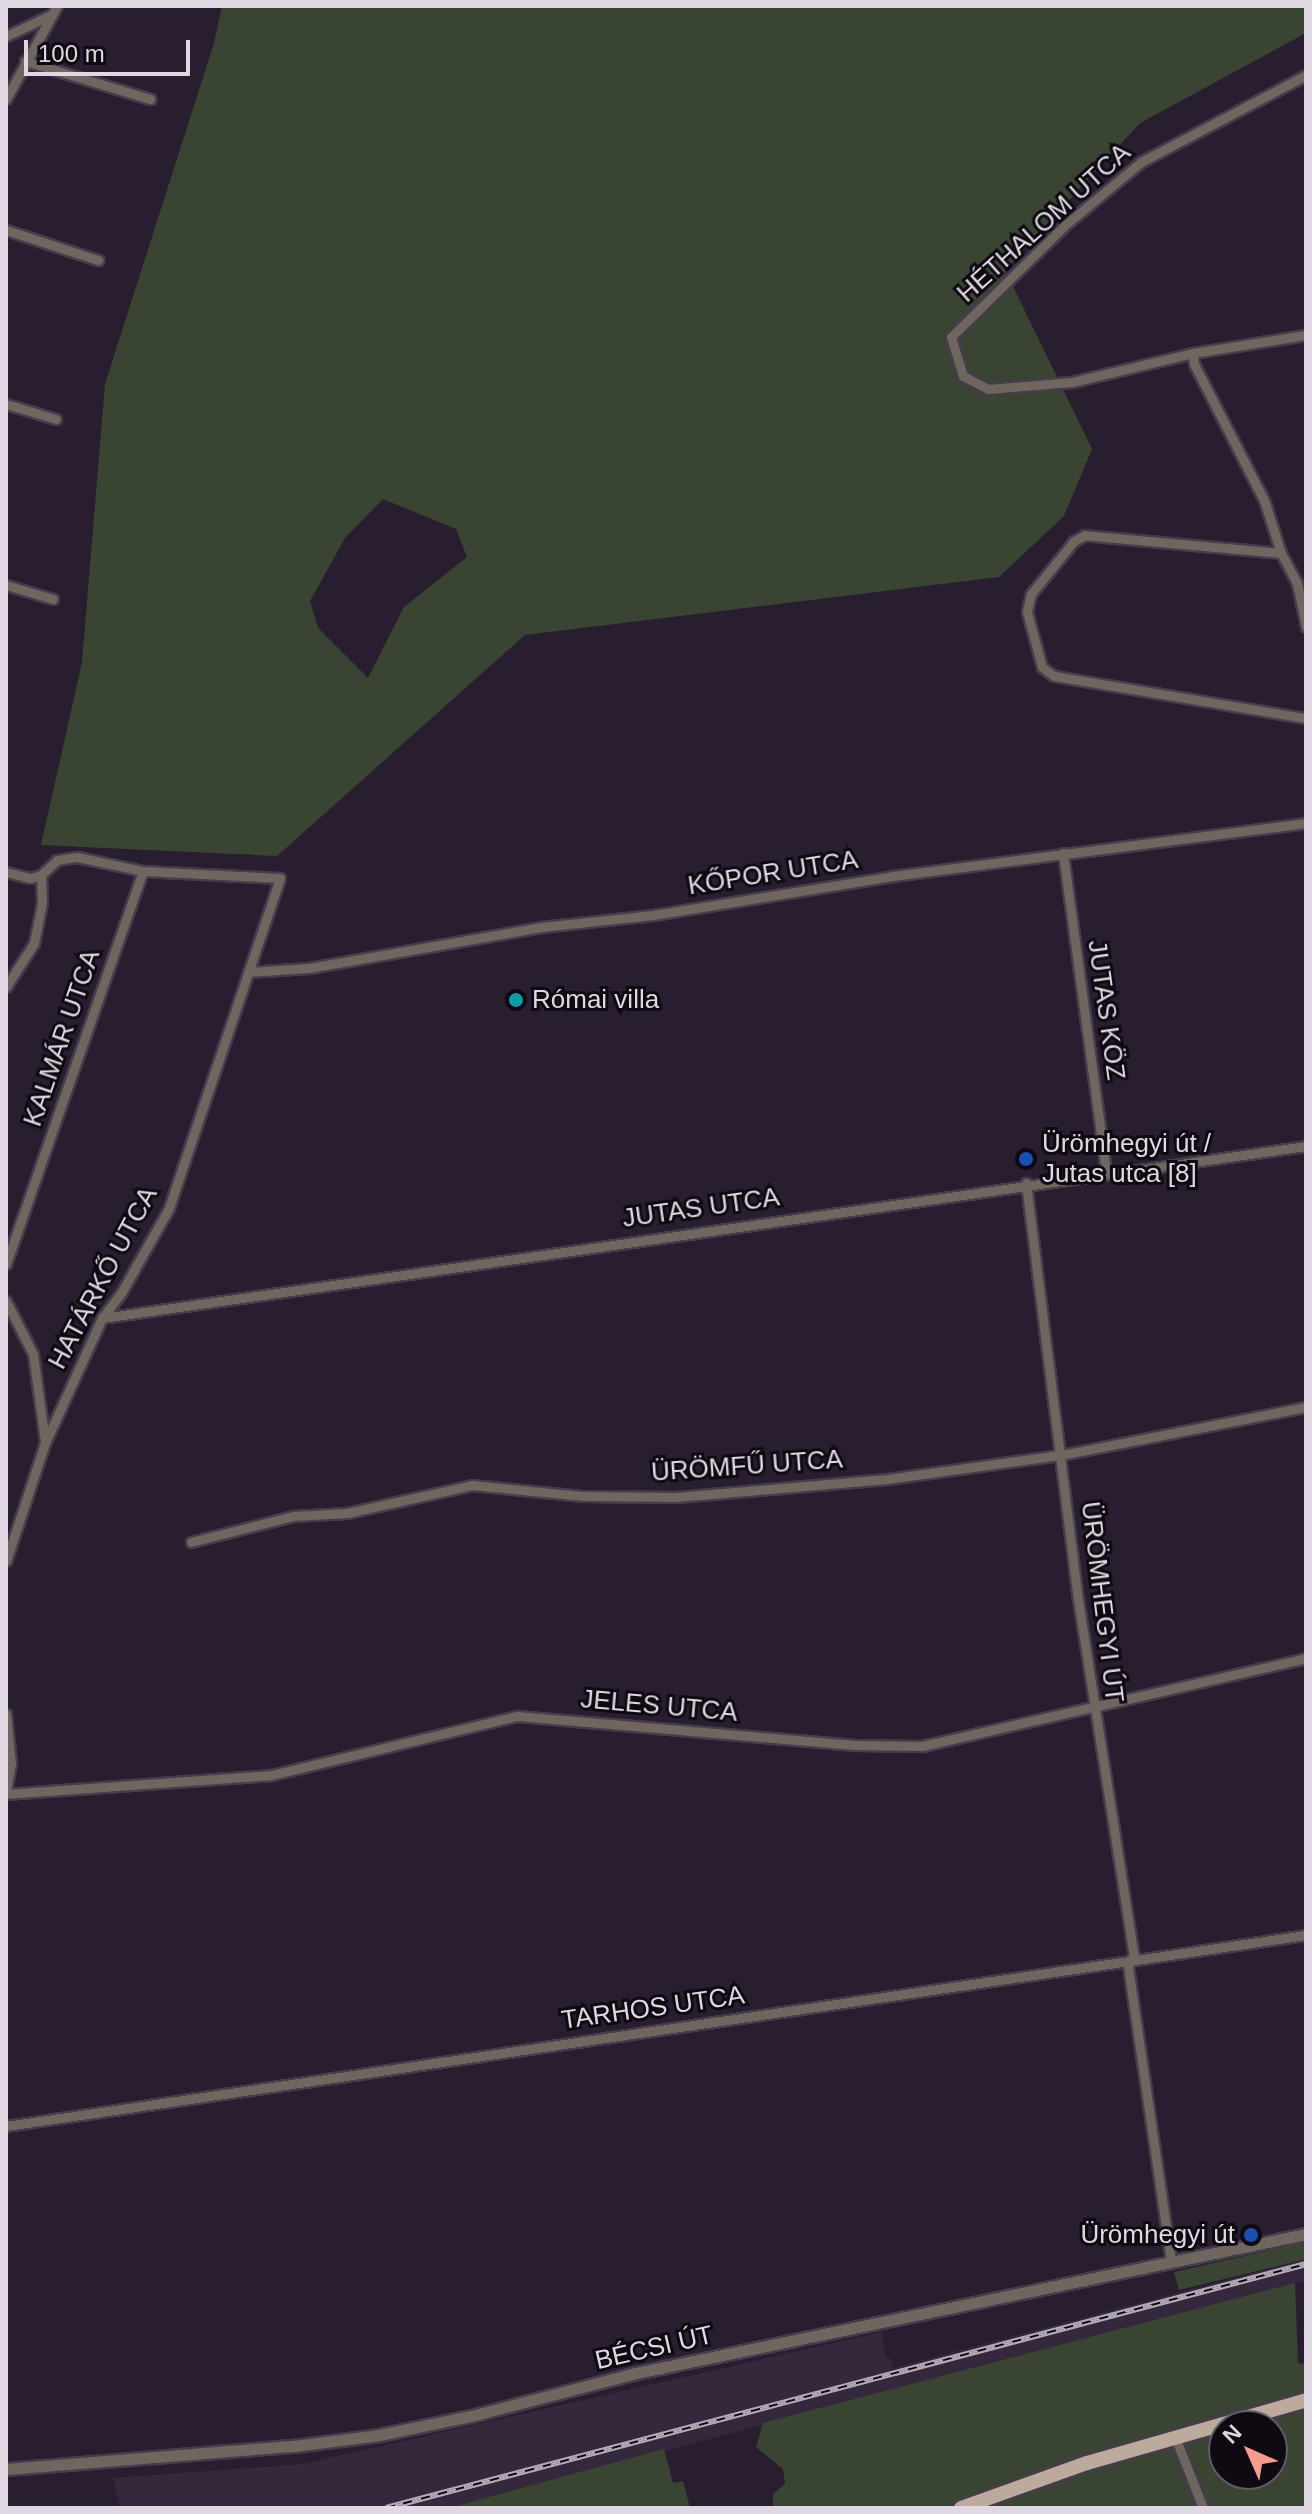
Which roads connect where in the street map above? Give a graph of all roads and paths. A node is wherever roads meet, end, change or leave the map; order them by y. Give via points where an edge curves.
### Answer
1 (51, 9) edge
2 (6, 36) edge
3 (25, 61) junction
4 (1306, 75) edge
5 (6, 99) edge
6 (150, 99) dead end
7 (6, 230) edge
8 (98, 260) dead end
9 (1306, 335) edge
10 (1193, 353) junction
11 (6, 404) edge
12 (56, 419) dead end
13 (1281, 553) junction
14 (6, 585) edge
15 (53, 599) dead end
16 (1306, 627) edge
17 (1306, 718) edge
18 (1306, 823) edge
19 (1063, 853) junction
20 (143, 871) junction
21 (6, 872) edge
22 (41, 875) junction
23 (248, 972) junction
24 (6, 987) edge
25 (1306, 1146) edge
26 (1106, 1173) junction
27 (1026, 1183) junction
28 (6, 1264) edge
29 (6, 1301) edge
30 (102, 1318) junction
31 (1306, 1407) edge
32 (45, 1443) junction
33 (1061, 1455) junction
34 (191, 1542) dead end
35 (6, 1561) edge
36 (1306, 1658) edge
37 (1093, 1708) junction
38 (6, 1714) edge
39 (6, 1793) edge
40 (1306, 1935) edge
41 (1131, 1960) junction
42 (6, 2126) edge
43 (1306, 2234) edge
44 (1171, 2261) junction
45 (1306, 2400) edge
46 (1175, 2437) junction
47 (6, 2469) edge
48 (961, 2508) edge
49 (1203, 2508) edge

1 - 2 street
1 - 3 street
3 - 5 street
3 - 6 street
4 - 10 street, HÉTHALOM UTCA via 1141,162 1065,225 951,337 963,376 988,389 1072,382
7 - 8 street
9 - 10 street
10 - 13 street via 1264,500
11 - 12 street
13 - 16 street via 1297,583
13 - 17 street via 1085,535 1074,541 1031,594 1027,612 1042,667 1054,676
14 - 15 street
18 - 19 street, KŐPOR UTCA
19 - 23 street, KŐPOR UTCA via 541,927 309,968
19 - 26 street, JUTAS KÖZ
20 - 22 street via 77,857 57,860
20 - 23 street, HATÁRKŐ UTCA via 280,878
20 - 28 street, KALMÁR UTCA
21 - 22 street
22 - 24 street via 34,943
23 - 30 street, HATÁRKŐ UTCA via 168,1210
25 - 26 street, JUTAS UTCA
26 - 27 street, JUTAS UTCA
27 - 30 street, JUTAS UTCA
27 - 33 street, ÜRÖMHEGYI ÚT
29 - 32 street via 33,1354
30 - 32 street, HATÁRKŐ UTCA
31 - 33 street, ÜRÖMFŰ UTCA
32 - 35 street, HATÁRKŐ UTCA
33 - 34 street, ÜRÖMFŰ UTCA via 887,1479 676,1497 583,1496 472,1485 347,1513 293,1516
33 - 37 street, ÜRÖMHEGYI ÚT
36 - 37 street, JELES UTCA
37 - 39 street, JELES UTCA via 904,1747 517,1716 271,1775
37 - 41 street, ÜRÖMHEGYI ÚT
38 - 39 street via 11,1763
40 - 41 street, TARHOS UTCA
41 - 42 street, TARHOS UTCA
41 - 44 street, ÜRÖMHEGYI ÚT
43 - 44 street, BÉCSI ÚT
44 - 47 street, BÉCSI ÚT via 636,2373 379,2435
45 - 46 main road
46 - 48 main road
46 - 49 street

